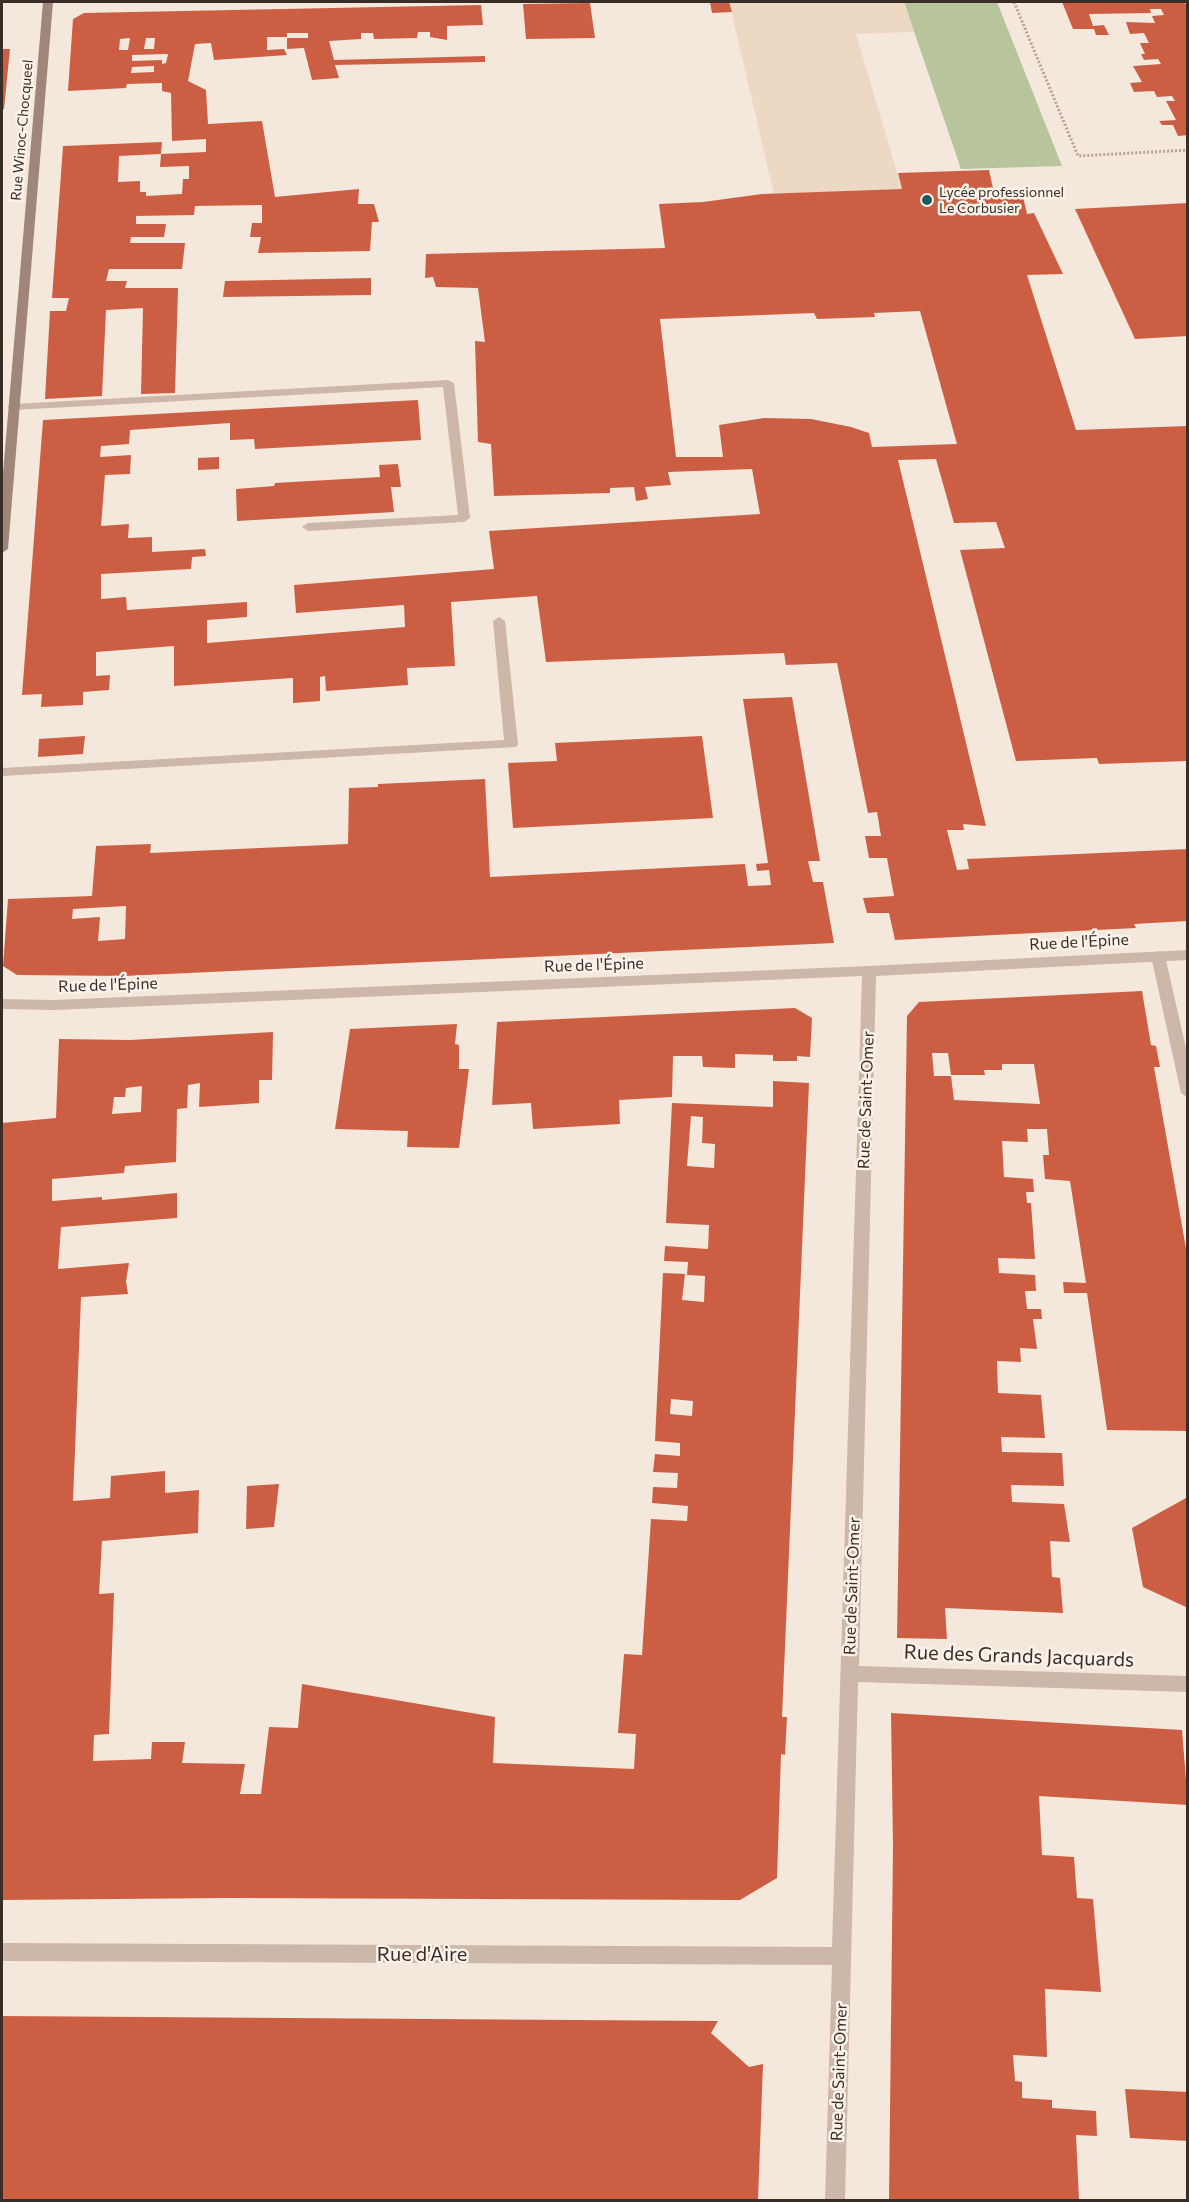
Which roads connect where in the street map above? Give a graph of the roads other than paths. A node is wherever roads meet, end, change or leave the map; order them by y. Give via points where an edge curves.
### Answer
1 (48, 2) edge
2 (13, 407) junction
3 (308, 527) dead end
4 (2, 549) edge
5 (499, 621) dead end
6 (2, 772) edge
7 (1188, 955) edge
8 (1158, 956) junction
9 (869, 971) junction
10 (2, 1004) edge
11 (1188, 1093) edge
12 (850, 1674) junction
13 (1188, 1684) edge
14 (2, 1952) edge
15 (842, 1956) junction
16 (836, 2200) edge

1 - 2 street, Rue Winoc-Chocqueel
2 - 3 street via 448,383 464,518
2 - 4 street, Rue Winoc-Chocqueel
5 - 6 street via 511,744
7 - 8 street, Rue de l'Épine
8 - 9 street, Rue de l'Épine
8 - 11 street
9 - 10 street, Rue de l'Épine
9 - 12 street, Rue de Saint-Omer
12 - 13 street, Rue des Grands Jacquards
12 - 15 street, Rue de Saint-Omer
14 - 15 street, Rue d'Aire
15 - 16 street, Rue de Saint-Omer

